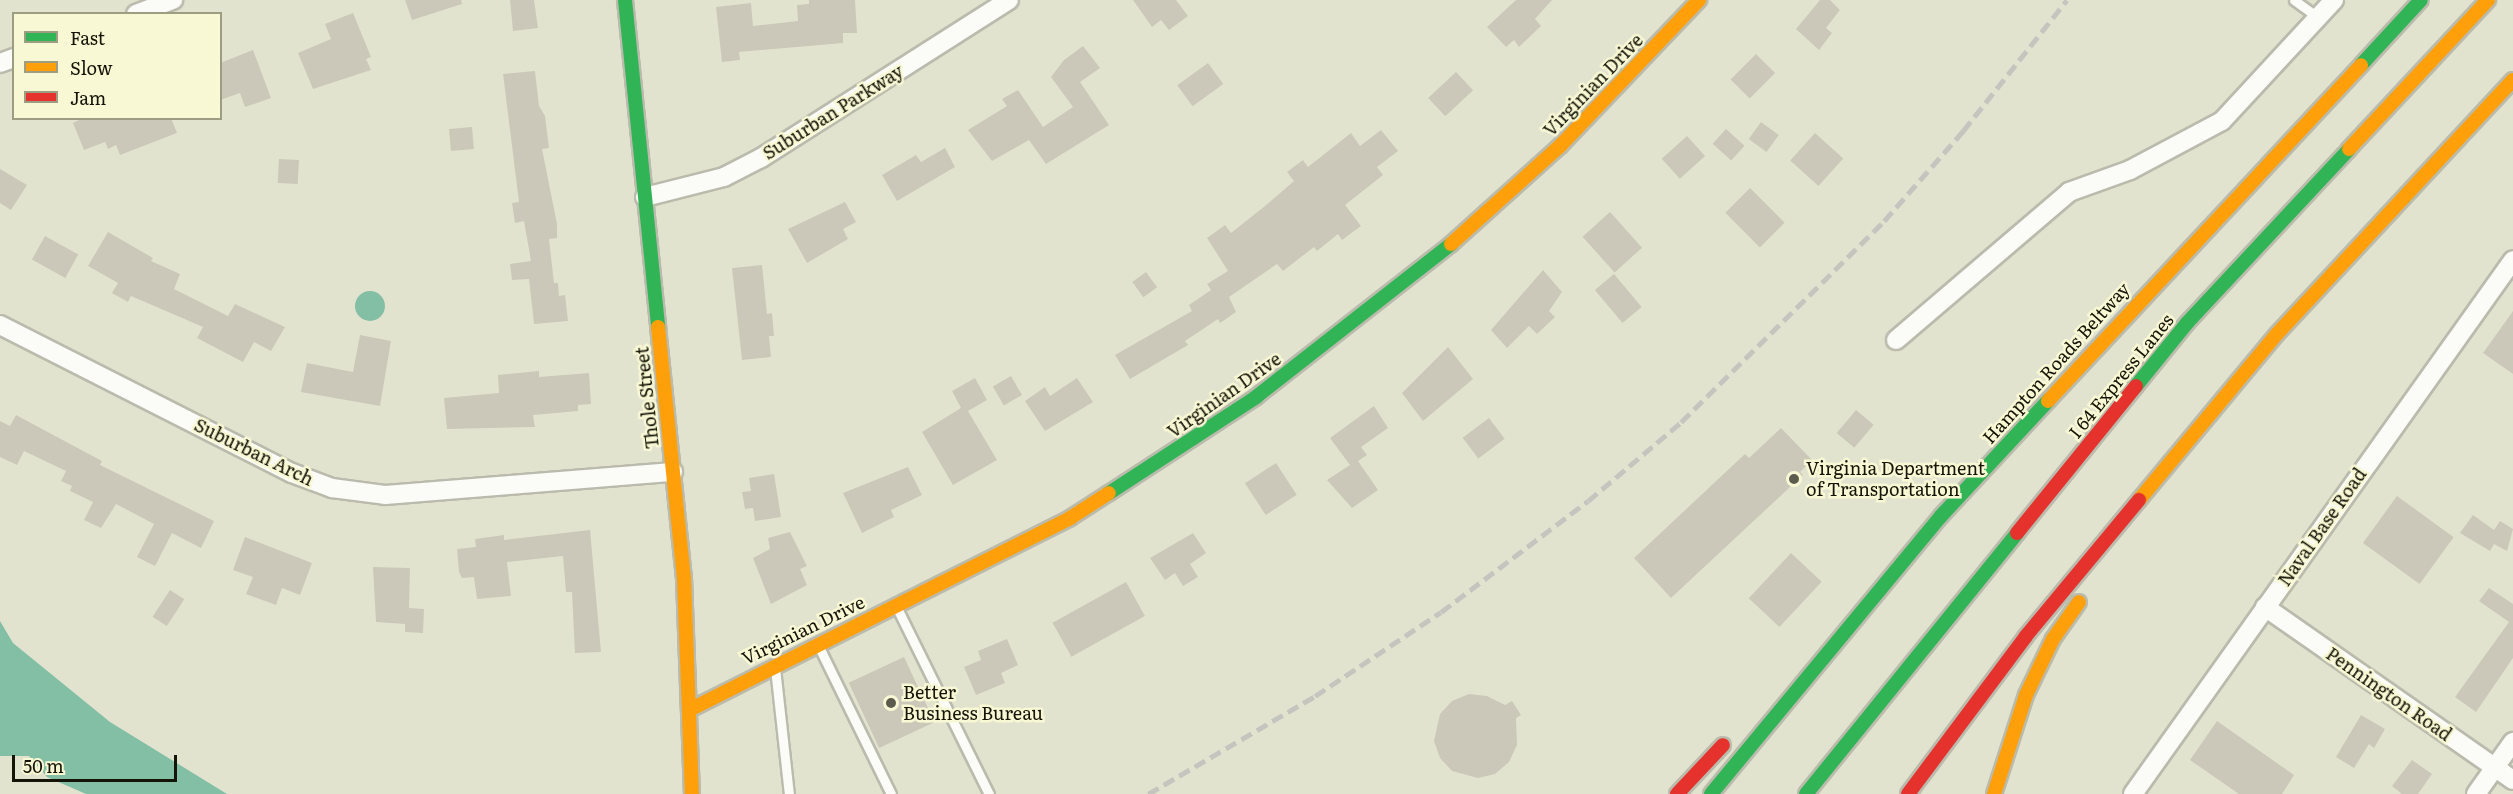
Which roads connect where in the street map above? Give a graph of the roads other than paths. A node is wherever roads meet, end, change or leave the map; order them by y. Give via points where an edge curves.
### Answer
1 (173, 0) edge
2 (625, 0) edge
3 (1009, 0) edge
4 (1699, 0) edge
5 (2294, 0) edge
6 (2334, 0) edge
7 (2421, 0) edge
8 (2488, 0) edge
9 (141, 12) edge
10 (2317, 17) junction
11 (2513, 80) edge
12 (645, 197) junction
13 (2197, 236) junction
14 (2513, 260) edge
15 (2141, 277) dead end
16 (0, 325) edge
17 (1896, 340) dead end
18 (2215, 407) junction
19 (673, 472) junction
20 (2109, 560) dead end
21 (2090, 588) dead end
22 (895, 604) junction
23 (2265, 607) junction
24 (817, 643) junction
25 (775, 664) junction
26 (691, 709) junction
27 (1733, 733) dead end
28 (2513, 742) edge
29 (2495, 768) junction
30 (2513, 780) edge
31 (692, 794) edge
32 (789, 794) edge
33 (891, 794) edge
34 (989, 794) edge
35 (1677, 794) edge
36 (1711, 794) edge
37 (1806, 794) edge
38 (1908, 794) edge
39 (1994, 794) edge
40 (2133, 794) edge
41 (2476, 794) edge

1 - 9 street
2 - 12 main road, Thole Street
3 - 12 street, Suburban Parkway via 761,159 685,189
4 - 22 main road, Virginian Drive via 1534,169 1433,260 1256,397 1070,518
5 - 10 lane
6 - 10 street
7 - 13 main road, Hampton Roads Beltway
8 - 37 main road, I 64 Express Lanes via 2187,323
10 - 17 street via 2222,121 2130,170 2068,192
11 - 18 main road via 2330,274
12 - 19 main road, Thole Street
13 - 15 main road
13 - 36 main road, Hampton Roads Beltway via 1941,516
14 - 23 street, Naval Base Road
16 - 19 street, Suburban Arch via 291,473 332,488 385,495
18 - 20 main road
18 - 38 main road via 2026,636
19 - 26 main road, Thole Street
21 - 39 main road via 2053,639 2026,695
22 - 24 main road, Virginian Drive
22 - 34 lane
23 - 29 street, Pennington Road
23 - 40 street, Naval Base Road
24 - 25 main road, Virginian Drive
24 - 33 lane
25 - 26 main road, Virginian Drive
25 - 32 lane
26 - 31 main road, Thole Street
27 - 35 main road
28 - 29 street
29 - 30 street, Pennington Road
29 - 41 street

